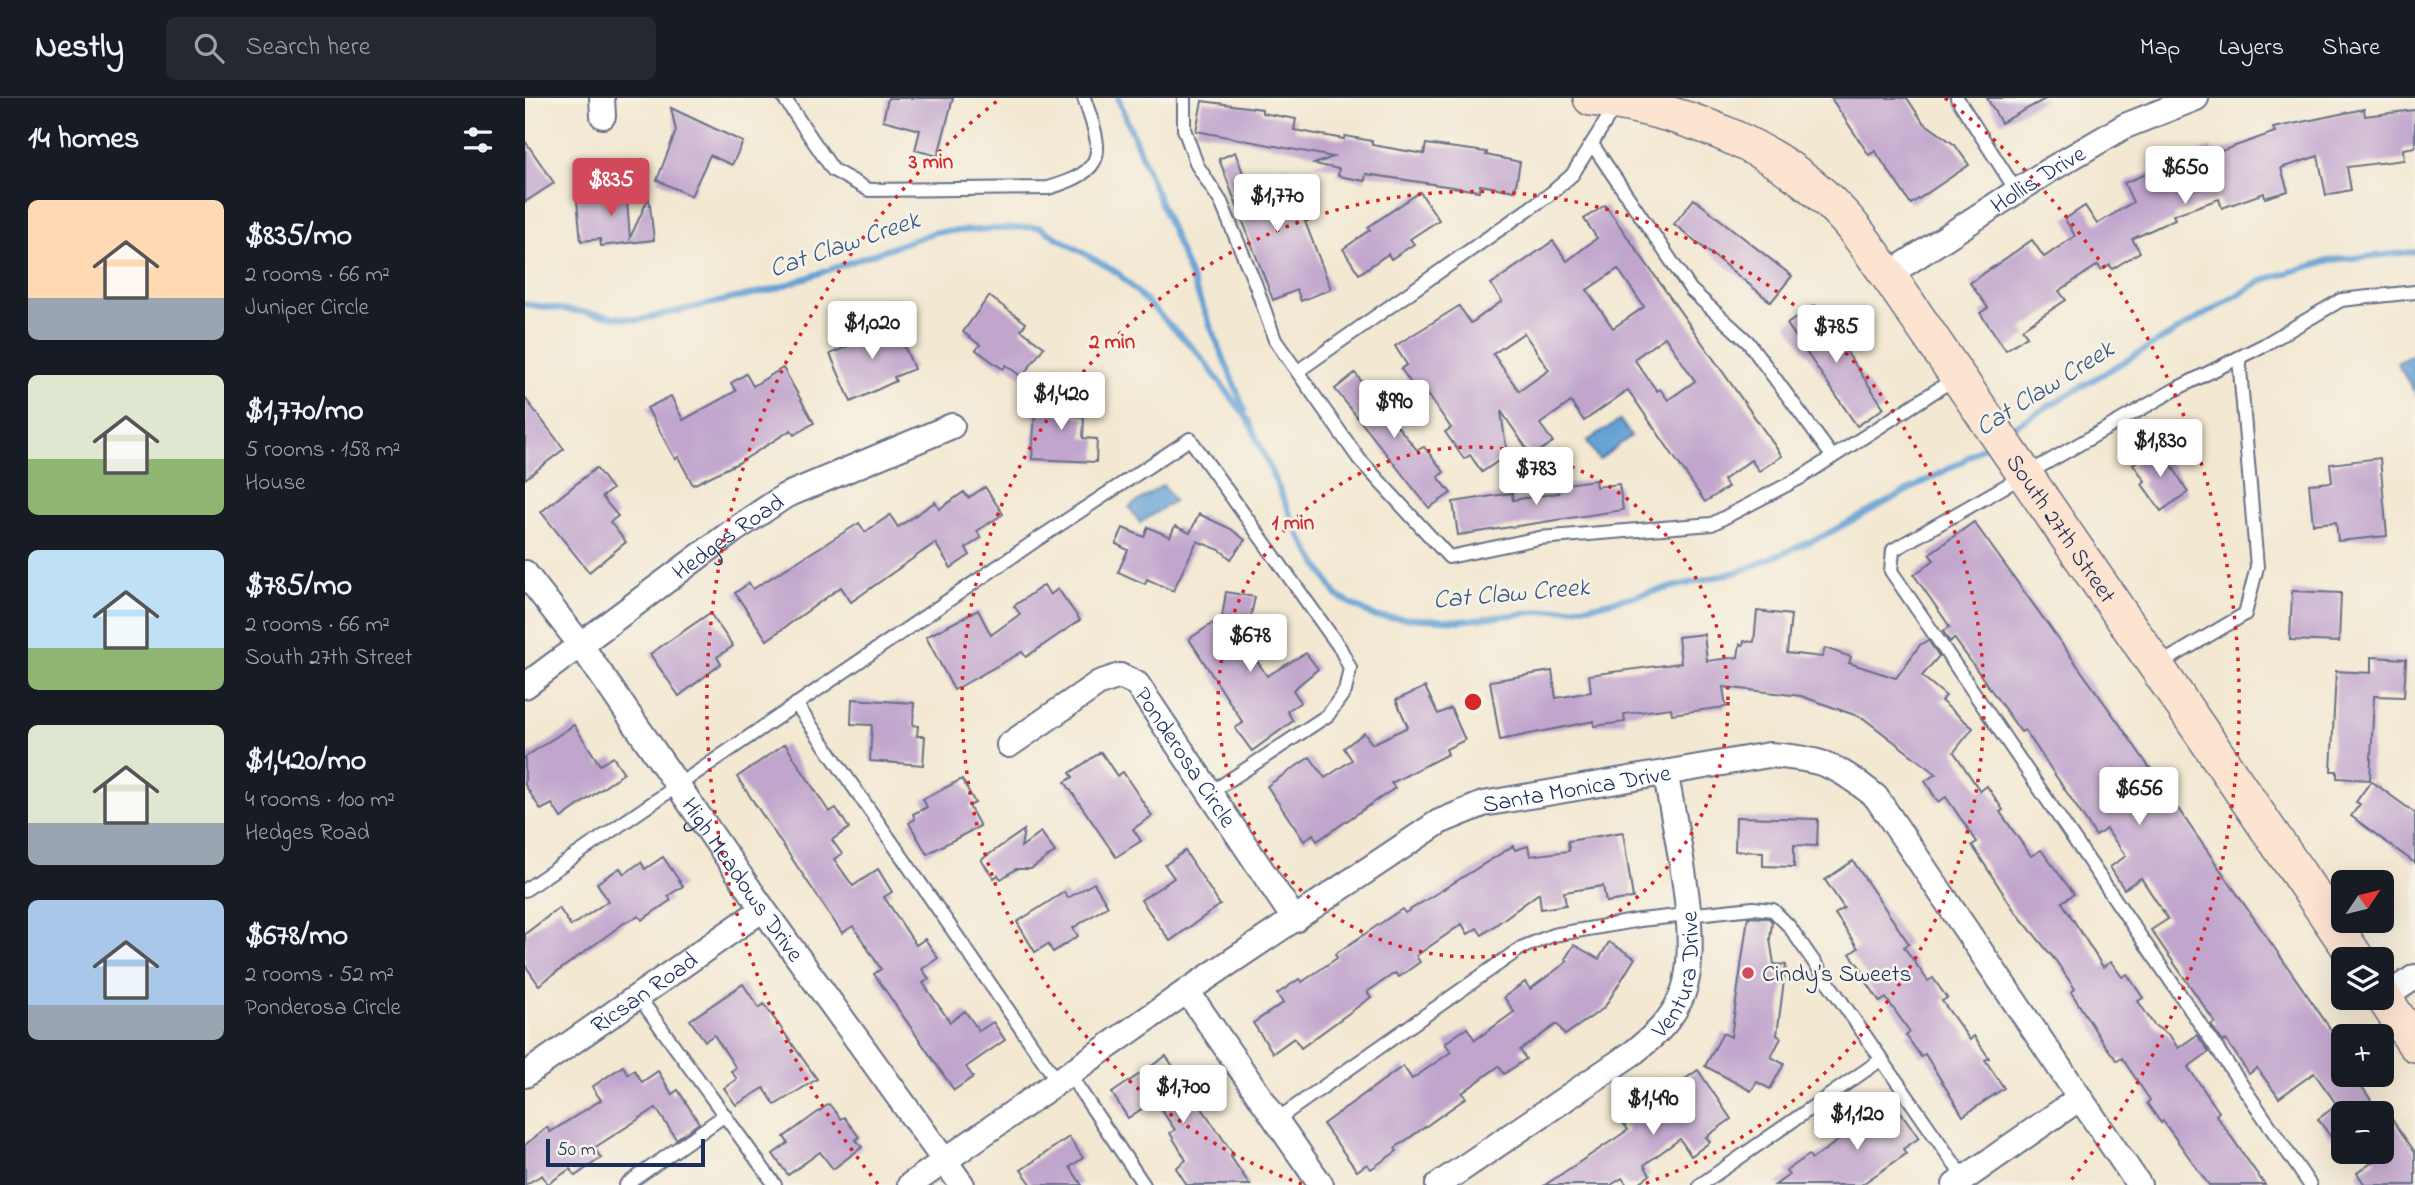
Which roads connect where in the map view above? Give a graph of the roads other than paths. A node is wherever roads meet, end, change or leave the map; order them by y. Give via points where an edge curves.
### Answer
1 (784, 98) edge
2 (1084, 98) edge
3 (1184, 98) edge
4 (1957, 98) edge
5 (2196, 98) edge
6 (1605, 100) edge
7 (1692, 109) edge
8 (1592, 144) junction
9 (2017, 192) junction
10 (1888, 275) junction
11 (2415, 292) edge
12 (2239, 358) junction
13 (1298, 371) junction
14 (1957, 377) junction
15 (952, 426) dead end
16 (1832, 456) junction
17 (2023, 475) junction
18 (525, 573) edge
19 (580, 644) junction
20 (2155, 667) junction
21 (525, 686) edge
22 (796, 704) junction
23 (1009, 745) dead end
24 (1666, 775) junction
25 (678, 784) junction
26 (1210, 793) junction
27 (525, 890) edge
28 (763, 909) junction
29 (1687, 914) junction
30 (1295, 920) junction
31 (2349, 947) edge
32 (2415, 977) edge
33 (2394, 990) edge
34 (1187, 991) junction
35 (639, 996) junction
36 (2392, 1010) edge
37 (2415, 1044) edge
38 (1882, 1059) junction
39 (525, 1075) edge
40 (1064, 1078) junction
41 (2081, 1098) junction
42 (725, 1115) junction
43 (1276, 1119) junction
44 (945, 1162) junction
45 (1963, 1183) edge
46 (626, 1185) edge
47 (775, 1185) edge
48 (910, 1185) edge
49 (962, 1185) edge
50 (1144, 1185) edge
51 (1321, 1185) edge
52 (1438, 1185) edge
53 (1700, 1185) edge
54 (2139, 1185) edge
55 (2310, 1185) edge

1 - 2 lane via 833,170 869,190 1048,187 1073,180 1094,164 1098,150
3 - 13 lane via 1184,129 1197,165 1221,202 1275,340
4 - 9 lane
5 - 9 street, Hollis Drive via 2125,126
6 - 7 main road, South 27th Street
6 - 8 lane
7 - 10 main road, South 27th Street via 1765,152 1807,184 1845,218
8 - 13 lane via 1572,174 1550,194
8 - 16 lane via 1691,290 1748,342
9 - 10 street, Hollis Drive
10 - 14 main road, South 27th Street
11 - 12 lane via 2341,300
12 - 17 lane
12 - 20 lane via 2257,567 2245,614
13 - 16 lane via 1359,459 1450,557 1539,538 1711,524 1800,478
14 - 16 lane
14 - 17 main road, South 27th Street
15 - 19 street, Hedges Road via 785,496
17 - 20 main road, South 27th Street
17 - 55 lane via 1893,550 1891,571
18 - 19 street, High Meadows Drive
19 - 21 street, Hedges Road
19 - 25 street, High Meadows Drive
20 - 31 main road, South 27th Street
22 - 25 lane
22 - 26 lane via 1190,439 1340,648 1349,668 1345,691 1328,715
22 - 40 lane
23 - 26 street, Ponderosa Circle via 1099,682 1120,676 1137,684
24 - 29 street, Ventura Drive
24 - 30 street, Santa Monica Drive via 1483,804 1439,822
24 - 41 street, Santa Monica Drive via 1769,755 1807,758 1846,772 1876,797
25 - 27 lane
25 - 28 street, High Meadows Drive
26 - 30 street, Ponderosa Circle
28 - 35 street, Ricsan Road
28 - 44 street, High Meadows Drive
29 - 38 lane via 1773,910
29 - 43 lane via 1553,935 1521,948
29 - 52 street, Ventura Drive via 1690,957 1682,998 1662,1030
30 - 34 street, Santa Monica Drive
32 - 33 street
34 - 40 street, Santa Monica Drive
34 - 43 street
35 - 39 street, Ricsan Road
35 - 42 lane
36 - 37 main road
38 - 45 lane
38 - 53 lane
40 - 44 street, Santa Monica Drive
40 - 50 lane
41 - 45 street
41 - 54 street, Santa Monica Drive
42 - 46 lane
42 - 47 lane
43 - 51 street
44 - 48 street, Santa Monica Drive
44 - 49 street, High Meadows Drive

